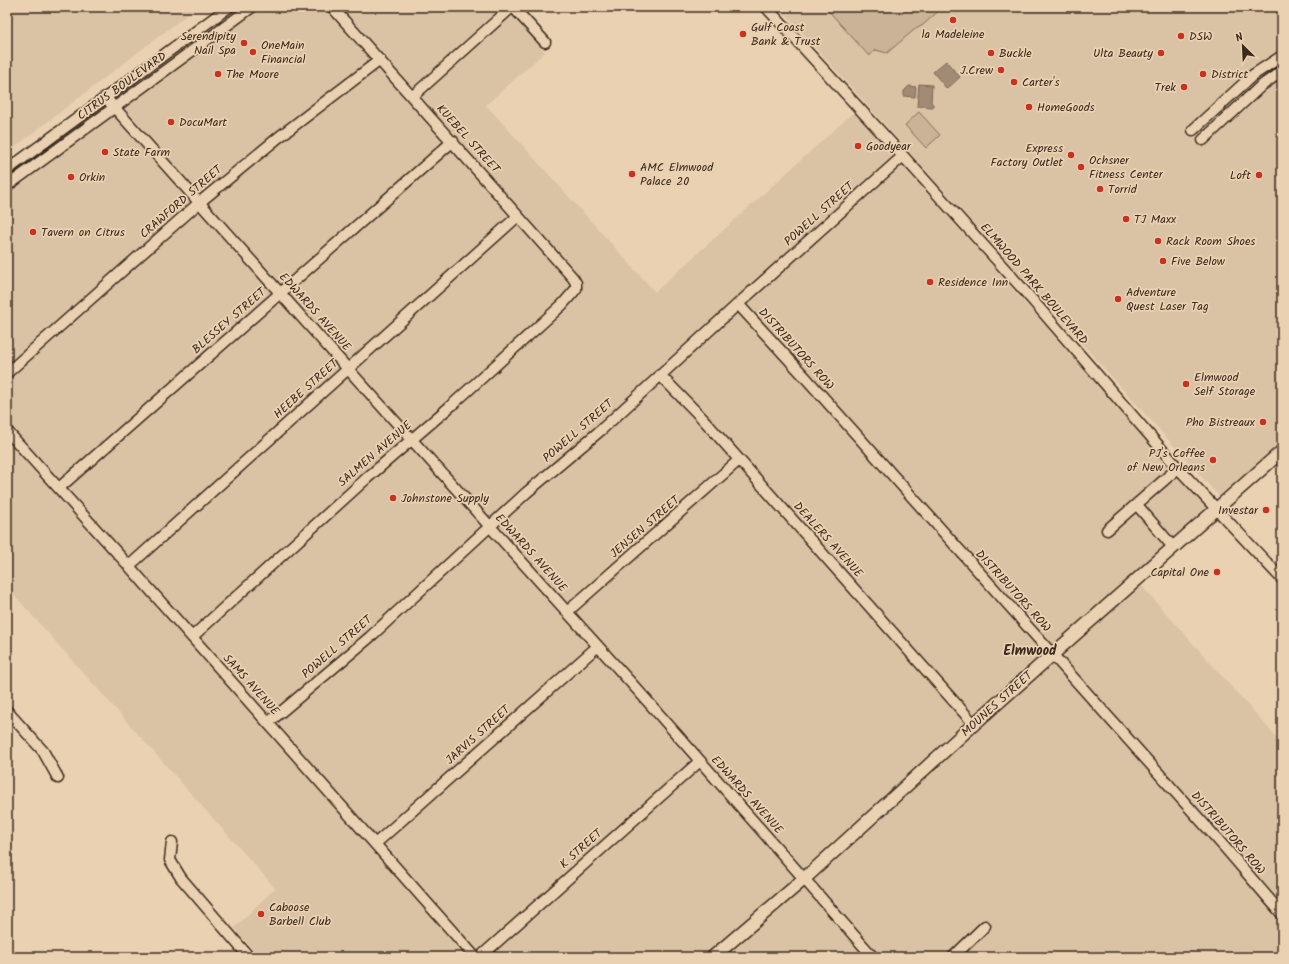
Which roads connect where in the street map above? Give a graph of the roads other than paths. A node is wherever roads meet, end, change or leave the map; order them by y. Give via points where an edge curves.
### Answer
1 (228, 7) edge
2 (252, 7) edge
3 (332, 7) edge
4 (512, 7) edge
5 (766, 7) edge
6 (545, 42) dead end
7 (1282, 56) edge
8 (380, 60) junction
9 (1282, 71) edge
10 (412, 96) junction
11 (105, 97) junction
12 (114, 107) junction
13 (1194, 130) dead end
14 (1203, 140) dead end
15 (453, 142) junction
16 (903, 156) junction
17 (7, 170) edge
18 (7, 186) edge
19 (200, 202) junction
20 (518, 216) junction
21 (574, 291) joint
22 (281, 293) junction
23 (738, 304) junction
24 (348, 369) junction
25 (7, 373) edge
26 (660, 375) junction
27 (7, 431) edge
28 (412, 439) junction
29 (1282, 451) edge
30 (739, 460) junction
31 (1178, 468) junction
32 (59, 488) junction
33 (1137, 505) junction
34 (1216, 508) junction
35 (490, 527) junction
36 (1106, 530) dead end
37 (1173, 547) junction
38 (129, 566) junction
39 (1282, 579) edge
40 (567, 612) junction
41 (192, 637) junction
42 (598, 646) junction
43 (1052, 655) junction
44 (7, 711) edge
45 (268, 723) junction
46 (974, 724) junction
47 (700, 761) junction
48 (58, 778) dead end
49 (172, 842) dead end
50 (375, 844) junction
51 (804, 879) junction
52 (1282, 914) edge
53 (985, 926) dead end
54 (250, 957) edge
55 (475, 957) edge
56 (480, 957) edge
57 (713, 957) edge
58 (873, 957) edge
59 (953, 957) edge

1 - 11 street, CITRUS BOULEVARD
2 - 12 street, CITRUS BOULEVARD
3 - 8 street, KUEBEL STREET
4 - 6 street
4 - 10 street
5 - 16 street, ELMWOOD PARK BOULEVARD
7 - 13 street via 1253,75
8 - 10 street, KUEBEL STREET
8 - 19 street, CRAWFORD STREET via 278,137
9 - 14 street via 1260,86
10 - 15 street, KUEBEL STREET
11 - 12 street, EDWARDS AVENUE
11 - 17 street, CITRUS BOULEVARD
12 - 18 street, CITRUS BOULEVARD
12 - 19 street, EDWARDS AVENUE
15 - 20 street, KUEBEL STREET
15 - 22 street, BLESSEY STREET
16 - 23 street, POWELL STREET
16 - 31 street, ELMWOOD PARK BOULEVARD
19 - 22 street, EDWARDS AVENUE
19 - 25 street, CRAWFORD STREET
20 - 21 street, KUEBEL STREET via 573,278 576,283
20 - 24 street, HEEBE STREET
21 - 28 street, SALMEN AVENUE via 562,305
22 - 24 street, EDWARDS AVENUE
22 - 32 street, BLESSEY STREET
23 - 26 street, POWELL STREET
23 - 43 street, DISTRIBUTORS ROW
24 - 28 street, EDWARDS AVENUE
24 - 38 street, HEEBE STREET
26 - 30 street, DEALERS AVENUE
26 - 35 street, POWELL STREET
27 - 32 street, SAMS AVENUE
28 - 35 street, EDWARDS AVENUE
28 - 41 street, SALMEN AVENUE
29 - 34 main road, MOUNES STREET
30 - 40 street, JENSEN STREET
30 - 46 street, DEALERS AVENUE
31 - 33 street
31 - 34 street, ELMWOOD PARK BOULEVARD
32 - 38 street, SAMS AVENUE
33 - 36 street
33 - 37 street
34 - 37 main road, MOUNES STREET
34 - 39 street, ELMWOOD PARK BOULEVARD
35 - 40 street, EDWARDS AVENUE
35 - 45 street, POWELL STREET via 370,637
37 - 43 main road, MOUNES STREET
38 - 41 street, SAMS AVENUE
40 - 42 street, EDWARDS AVENUE
41 - 45 street, SAMS AVENUE
42 - 47 street, EDWARDS AVENUE
42 - 50 street, JARVIS STREET
43 - 46 main road, MOUNES STREET
43 - 52 street, DISTRIBUTORS ROW
44 - 48 street via 43,751
45 - 50 street, SAMS AVENUE
46 - 51 main road, MOUNES STREET
47 - 51 street, EDWARDS AVENUE
47 - 56 street, K STREET
49 - 54 street via 170,860 181,878
50 - 55 street, SAMS AVENUE
51 - 57 main road, MOUNES STREET
51 - 58 street, EDWARDS AVENUE
53 - 59 street

